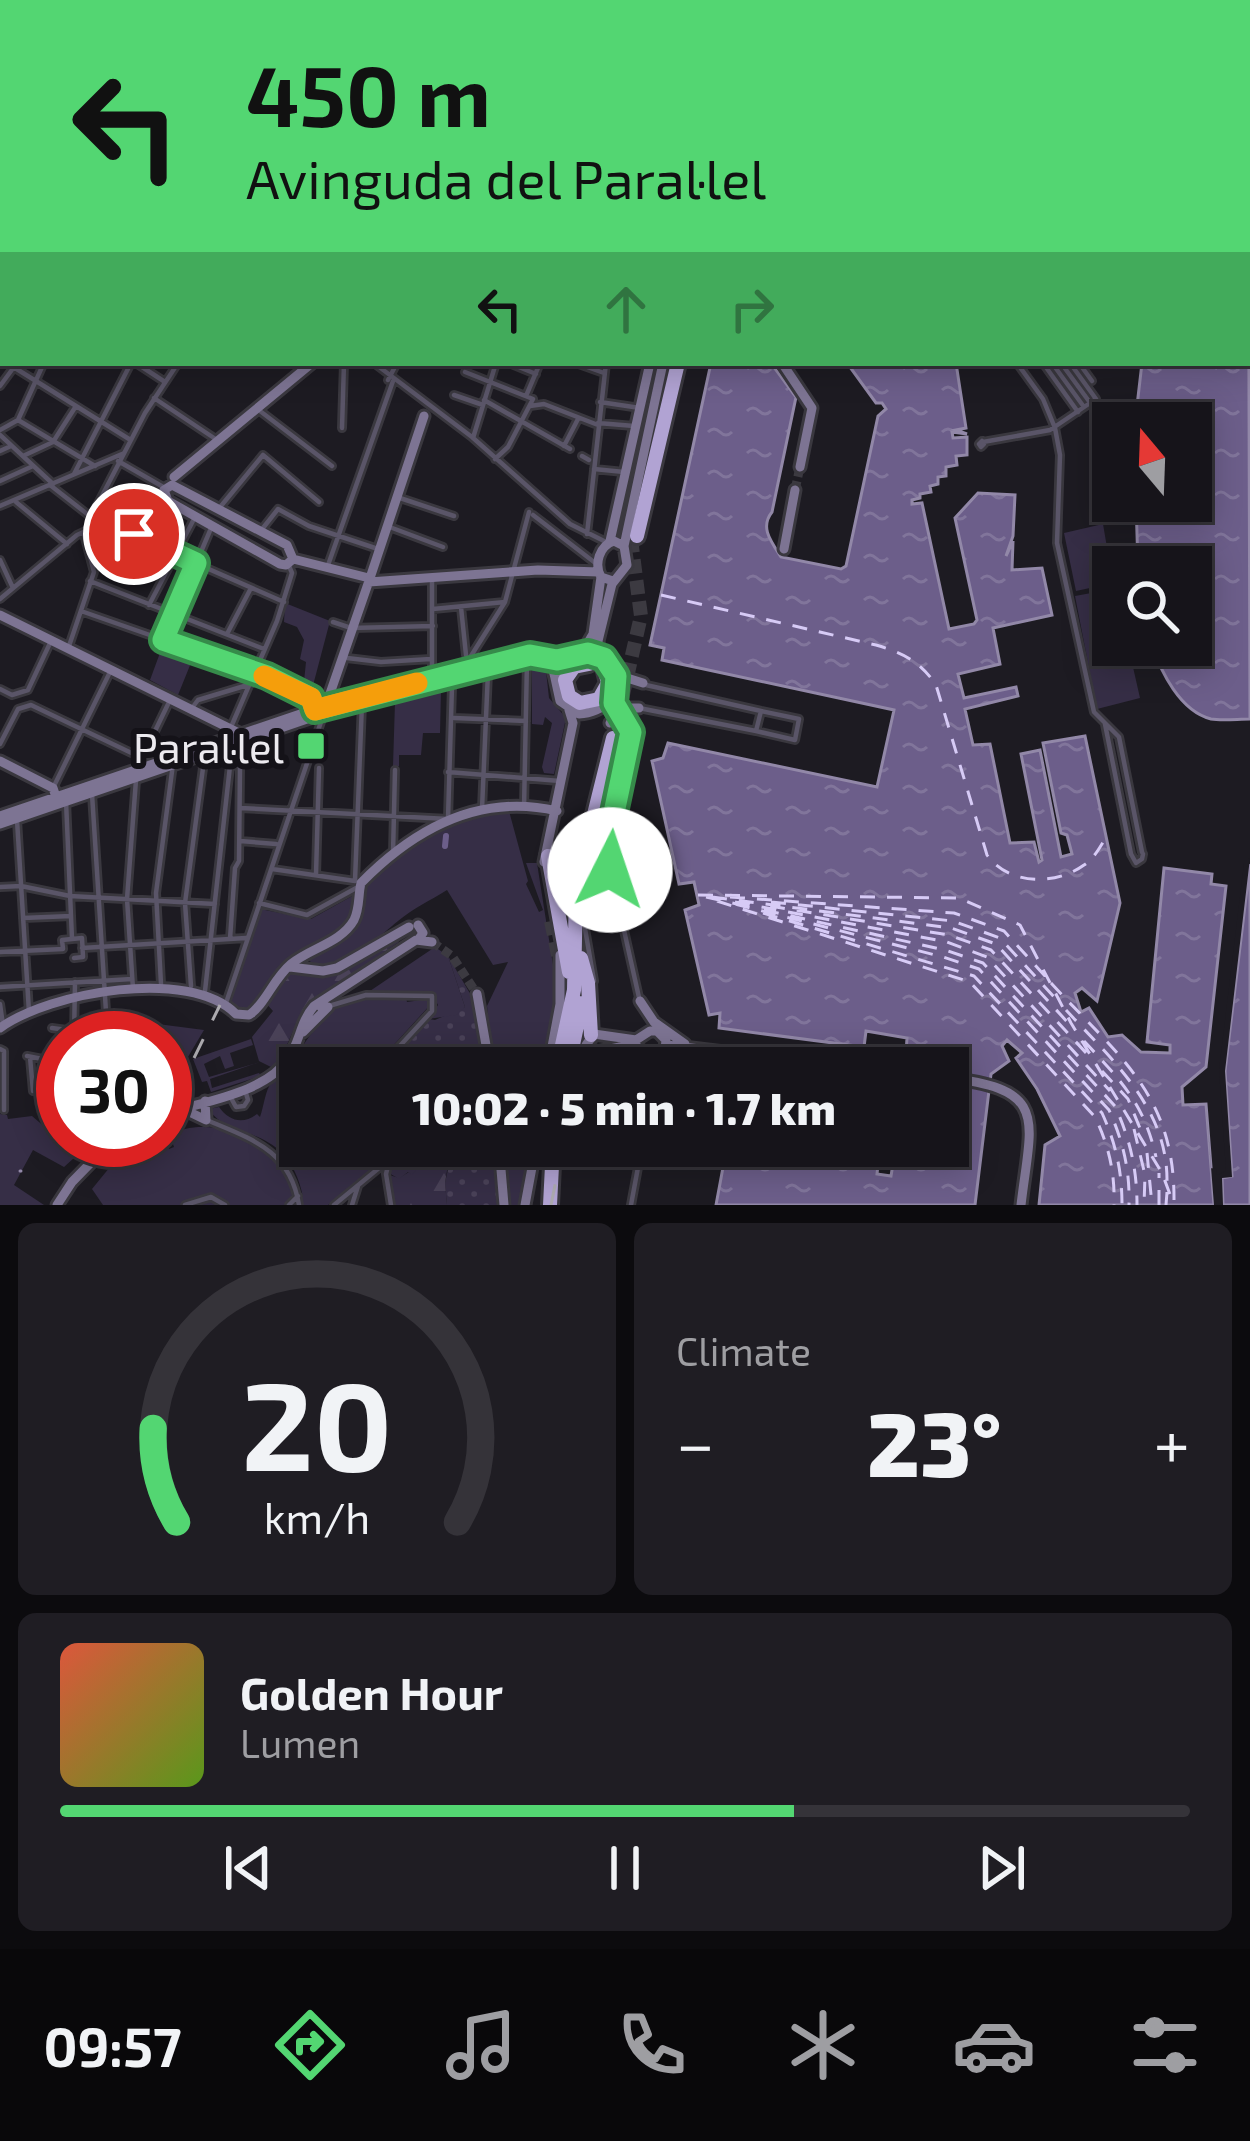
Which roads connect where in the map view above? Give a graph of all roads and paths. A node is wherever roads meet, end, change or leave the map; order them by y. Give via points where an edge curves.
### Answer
1 (12, 366) edge
2 (132, 366) edge
3 (139, 366) edge
4 (176, 366) edge
5 (308, 366) edge
6 (344, 366) edge
7 (376, 366) edge
8 (396, 366) edge
9 (495, 366) edge
10 (516, 366) edge
11 (539, 366) edge
12 (584, 366) edge
13 (605, 366) edge
14 (649, 366) edge
15 (662, 366) edge
16 (677, 366) edge
17 (784, 366) edge
18 (1019, 366) edge
19 (1058, 366) edge
20 (1060, 366) edge
21 (1060, 366) edge
22 (1081, 366) edge
23 (42, 368) dead end
24 (465, 372) dead end
25 (604, 373) junction
26 (536, 374) junction
27 (490, 380) junction
28 (1092, 381) dead end
29 (37, 382) junction
30 (165, 382) junction
31 (390, 383) junction
32 (1033, 384) junction
33 (454, 395) dead end
34 (154, 398) junction
35 (529, 400) junction
36 (484, 402) junction
37 (600, 402) junction
38 (76, 406) junction
39 (1088, 406) junction
40 (256, 407) junction
41 (640, 407) junction
42 (427, 412) junction
43 (578, 417) junction
44 (18, 420) junction
45 (98, 420) junction
46 (522, 421) junction
47 (598, 424) junction
48 (636, 427) junction
49 (341, 428) dead end
50 (1055, 428) junction
51 (0, 432) edge
52 (473, 438) junction
53 (131, 440) junction
54 (217, 440) junction
55 (53, 442) junction
56 (983, 442) dead end
57 (11, 446) junction
58 (0, 452) edge
59 (125, 452) junction
60 (22, 456) junction
61 (582, 456) junction
62 (82, 458) junction
63 (112, 458) junction
64 (495, 459) junction
65 (121, 463) junction
66 (33, 466) junction
67 (95, 466) junction
68 (332, 466) dead end
69 (800, 467) tunnel mouth
70 (626, 473) junction
71 (74, 474) junction
72 (0, 481) edge
73 (51, 484) junction
74 (168, 486) junction
75 (795, 490) tunnel mouth
76 (105, 493) junction
77 (397, 496) junction
78 (14, 500) junction
79 (319, 502) dead end
80 (0, 506) edge
81 (221, 506) junction
82 (128, 511) junction
83 (196, 516) junction
84 (454, 516) dead end
85 (122, 526) dead end
86 (212, 526) junction
87 (387, 526) junction
88 (261, 531) junction
89 (84, 532) junction
90 (587, 534) junction
91 (338, 536) junction
92 (609, 542) junction
93 (67, 544) junction
94 (442, 547) dead end
95 (629, 548) junction
96 (378, 549) junction
97 (784, 549) dead end
98 (176, 554) junction
99 (0, 560) edge
100 (287, 562) junction
101 (196, 563) junction
102 (327, 568) junction
103 (512, 571) junction
104 (602, 573) junction
105 (369, 579) junction
106 (432, 579) junction
107 (90, 581) junction
108 (13, 588) junction
109 (250, 588) junction
110 (0, 599) edge
111 (284, 602) junction
112 (505, 602) junction
113 (149, 604) junction
114 (461, 607) junction
115 (433, 609) junction
116 (81, 611) junction
117 (173, 614) junction
118 (0, 615) edge
119 (333, 622) dead end
120 (433, 626) junction
121 (351, 628) junction
122 (226, 634) junction
123 (51, 640) junction
124 (163, 640) junction
125 (68, 649) junction
126 (264, 649) junction
127 (341, 657) junction
128 (586, 657) junction
129 (433, 659) junction
130 (466, 659) junction
131 (527, 661) junction
132 (110, 670) junction
133 (488, 671) junction
134 (255, 674) junction
135 (455, 677) junction
136 (555, 678) junction
137 (432, 679) junction
138 (616, 682) junction
139 (643, 683) junction
140 (251, 684) junction
141 (0, 685) edge
142 (171, 698) junction
143 (362, 704) junction
144 (572, 705) junction
145 (192, 708) junction
146 (322, 710) junction
147 (760, 711) junction
148 (619, 713) junction
149 (451, 718) junction
150 (487, 719) junction
151 (526, 721) junction
152 (1105, 724) junction
153 (83, 728) junction
154 (756, 731) junction
155 (236, 735) junction
156 (1118, 736) junction
157 (1108, 740) junction
158 (0, 744) edge
159 (200, 755) junction
160 (0, 761) edge
161 (173, 764) junction
162 (237, 764) junction
163 (319, 768) dead end
164 (141, 769) junction
165 (395, 770) dead end
166 (448, 772) junction
167 (484, 773) junction
168 (524, 776) junction
169 (560, 781) junction
170 (92, 793) junction
171 (1131, 795) junction
172 (58, 798) junction
173 (1120, 798) junction
174 (240, 808) junction
175 (524, 808) junction
176 (482, 809) junction
177 (290, 810) junction
178 (317, 811) junction
179 (555, 811) junction
180 (358, 814) junction
181 (394, 814) junction
182 (17, 818) junction
183 (448, 819) junction
184 (0, 820) edge
185 (591, 835) junction
186 (240, 841) junction
187 (278, 844) junction
188 (393, 854) junction
189 (546, 862) junction
190 (269, 869) junction
191 (594, 870) junction
192 (610, 870) junction
193 (575, 873) junction
194 (316, 875) junction
195 (357, 884) junction
196 (21, 886) junction
197 (609, 886) junction
198 (0, 887) edge
199 (70, 896) junction
200 (98, 897) junction
201 (127, 899) junction
202 (156, 901) junction
203 (185, 903) junction
204 (259, 903) junction
205 (215, 904) junction
206 (618, 910) junction
207 (70, 916) junction
208 (23, 918) junction
209 (551, 921) tunnel mouth
210 (246, 938) junction
211 (72, 939) junction
212 (230, 939) junction
213 (210, 940) junction
214 (188, 942) junction
215 (158, 943) junction
216 (129, 945) junction
217 (82, 947) junction
218 (101, 947) junction
219 (24, 951) junction
220 (0, 952) edge
221 (74, 958) dead end
222 (302, 960) junction
223 (571, 967) junction
224 (75, 982) junction
225 (27, 985) junction
226 (160, 985) dead end
227 (104, 986) junction
228 (134, 986) junction
229 (191, 986) dead end
230 (0, 987) edge
231 (205, 991) dead end
232 (477, 994) tunnel mouth
233 (75, 998) junction
234 (640, 1001) junction
235 (226, 1003) junction
236 (0, 1004) edge
237 (324, 1004) junction
238 (75, 1011) edge
239 (106, 1011) edge
240 (29, 1012) junction
241 (644, 1014) junction
242 (2, 1027) edge
243 (658, 1031) junction
244 (642, 1036) junction
245 (595, 1042) junction
246 (399, 1047) edge
247 (486, 1047) edge
248 (559, 1047) edge
249 (561, 1047) edge
250 (562, 1047) edge
251 (564, 1047) edge
252 (566, 1047) edge
253 (636, 1047) edge
254 (646, 1047) edge
255 (665, 1047) edge
256 (700, 1047) edge
257 (2, 1050) edge
258 (36, 1057) edge
259 (969, 1081) edge
260 (244, 1088) junction
261 (33, 1091) dead end
262 (230, 1093) junction
263 (205, 1101) junction
264 (192, 1105) edge
265 (4, 1110) dead end
266 (192, 1113) edge
267 (206, 1120) junction
268 (87, 1167) edge
269 (385, 1167) edge
270 (501, 1167) edge
271 (532, 1167) edge
272 (550, 1167) edge
273 (638, 1167) edge
274 (382, 1172) junction
275 (362, 1181) junction
276 (298, 1196) junction
277 (217, 1202) edge
278 (337, 1203) edge
279 (57, 1205) edge
280 (185, 1205) edge
281 (225, 1205) edge
282 (290, 1205) edge
283 (299, 1205) edge
284 (351, 1205) edge
285 (391, 1205) edge
286 (504, 1205) edge
287 (525, 1205) edge
288 (548, 1205) edge
289 (631, 1205) edge
290 (1022, 1205) edge

1 - 29 street
2 - 45 street
3 - 30 street
4 - 30 street
5 - 40 street
6 - 49 street
7 - 31 street
8 - 31 street
9 - 27 street
10 - 26 street
11 - 26 street
12 - 25 street
13 - 25 street
14 - 41 street
15 - 95 street
16 - 95 highway
17 - 69 street via 812,406
18 - 32 street
19 - 32 street
20 - 39 street
21 - 39 street
22 - 28 street
23 - 29 street
24 - 27 street
25 - 37 street
26 - 35 street
27 - 35 street
27 - 36 street
29 - 38 street
29 - 44 street
30 - 34 street
31 - 42 street
31 - 91 street
32 - 50 street
33 - 36 street
34 - 53 street
34 - 54 street
35 - 43 street
35 - 46 street
36 - 46 street
36 - 52 street
37 - 41 street
37 - 47 street
38 - 45 street
38 - 55 street
39 - 50 street
40 - 54 street
40 - 68 street
41 - 48 street
42 - 52 street
42 - 77 street
43 - 47 street
43 - 61 street
44 - 51 street
44 - 55 street
45 - 53 street
45 - 62 street
46 - 61 street
46 - 64 street
47 - 48 street
47 - 61 street
48 - 70 street
50 - 56 street
50 - 152 street via 1057,543 1094,712
51 - 57 street
52 - 64 street
53 - 59 street
54 - 74 street
55 - 60 street
55 - 62 street
57 - 58 street
57 - 60 street
59 - 63 street
59 - 65 street
60 - 66 street
61 - 70 street
61 - 90 street
62 - 67 street
62 - 71 street
63 - 65 street
63 - 67 street
64 - 90 street
65 - 74 street
65 - 76 street
66 - 72 street
66 - 73 street
67 - 71 street
70 - 92 street
71 - 73 street
73 - 76 street via 92,515
73 - 78 street
74 - 81 street
74 - 82 street
74 - 83 street via 168,501
75 - 97 street
76 - 82 street
77 - 84 street
77 - 87 street
78 - 80 street
78 - 93 street
79 - 81 street via 263,455
81 - 88 street
82 - 89 street
83 - 86 street
83 - 98 street
85 - 98 street
86 - 100 street
86 - 101 street
87 - 94 street
87 - 96 street
88 - 91 street via 278,509
88 - 100 street via 287,545
89 - 93 street
89 - 107 street
90 - 92 street
91 - 96 street
91 - 102 street
92 - 95 street
92 - 104 street via 600,553
93 - 108 street
95 - 104 street via 623,573
96 - 105 street
98 - 101 street
98 - 113 street
99 - 108 street
100 - 102 street
100 - 111 street
101 - 109 street
101 - 117 street
102 - 105 street
103 - 104 street
103 - 104 street via 531,514
103 - 105 street
103 - 106 street
103 - 112 street
104 - 128 street
104 - 128 street via 598,641
105 - 106 street
105 - 121 street
106 - 115 street
107 - 113 street
107 - 116 street
108 - 110 street
109 - 111 street
109 - 122 street
111 - 126 street
112 - 114 street
112 - 130 street
113 - 117 street
114 - 115 street
114 - 130 street
115 - 120 street
116 - 124 street
116 - 125 street
117 - 122 street
117 - 124 street
118 - 123 street
119 - 121 street
120 - 121 street
120 - 129 street
121 - 127 street
122 - 126 street
123 - 125 street
123 - 141 street via 28,690 13,695
124 - 134 street
125 - 132 street
126 - 134 street
127 - 129 street
127 - 146 street
128 - 135 street via 530,655
128 - 136 street
128 - 138 street via 612,668
128 - 144 highway via 566,675
128 - 144 highway via 605,669 607,688 593,702
129 - 137 street
130 - 135 street
131 - 133 street
131 - 136 street via 547,662
131 - 151 street
132 - 142 street
132 - 153 street
133 - 135 street
133 - 150 street
134 - 140 street
134 - 146 street
135 - 137 street
135 - 143 street
135 - 149 street
136 - 144 street via 557,698
137 - 146 street
138 - 139 street
138 - 148 street
139 - 147 street
139 - 148 street
140 - 145 street
140 - 155 street
142 - 145 street
142 - 164 street
143 - 146 street
143 - 180 street
144 - 148 street
144 - 169 street
145 - 155 street
146 - 155 street
146 - 177 street
147 - 154 street
147 - 154 street via 799,719 795,740
148 - 154 street
148 - 179 street via 577,725
148 - 185 highway
148 - 191 street via 625,737
148 - 192 street via 631,735 607,846
148 - 193 highway
148 - 223 highway
149 - 150 street
149 - 166 street
150 - 151 street
150 - 167 street
151 - 168 street
152 - 156 street
152 - 157 street
153 - 158 street via 26,706
153 - 164 street
153 - 172 street
155 - 159 street
155 - 162 street
155 - 164 street
156 - 157 street
156 - 171 street
157 - 173 street
159 - 161 street
159 - 203 street
160 - 172 street
161 - 164 street
161 - 202 street
162 - 174 street
162 - 205 street
163 - 178 street
164 - 170 street
164 - 172 street
164 - 201 street
165 - 181 street
166 - 167 street
166 - 183 street
167 - 168 street
167 - 176 street
168 - 169 street
168 - 175 street
169 - 179 street
170 - 172 street
170 - 200 street
171 - 173 street via 1127,803
171 - 173 street via 1138,862
172 - 182 street
172 - 184 street
172 - 199 street
174 - 177 street
174 - 186 street
175 - 176 street
175 - 179 street
176 - 183 street
177 - 178 street
177 - 187 street
178 - 180 street
178 - 194 street
179 - 189 street
180 - 181 street
180 - 195 street
181 - 183 street
181 - 188 street
182 - 184 street
182 - 196 street
183 - 188 street
185 - 193 highway
185 - 250 highway via 576,887 574,990
186 - 187 street
186 - 212 street
187 - 190 street
188 - 195 street
189 - 209 highway
189 - 223 highway
189 - 248 street via 559,940
190 - 194 street
190 - 204 street
191 - 192 street
191 - 197 street
191 - 245 street via 584,905
192 - 197 street
193 - 223 highway via 566,928
194 - 195 street
195 - 204 street via 307,915
195 - 222 street via 352,923
196 - 198 street
196 - 199 street
196 - 208 street
197 - 206 street
197 - 206 street
199 - 200 street
199 - 207 street
200 - 201 street
200 - 218 street
201 - 202 street
201 - 216 street
202 - 203 street
202 - 215 street
203 - 205 street
203 - 214 street
204 - 210 street
205 - 213 street
206 - 234 street
207 - 208 street
207 - 211 street
208 - 219 street
210 - 212 street
210 - 235 street
211 - 217 street via 82,938
211 - 219 street via 62,940 63,949
212 - 213 street
213 - 214 street
213 - 231 street
214 - 215 street
214 - 229 street
215 - 216 street
215 - 226 street
216 - 218 street
216 - 228 street
217 - 218 street
217 - 221 street via 83,957
218 - 227 street
219 - 220 street
219 - 225 street
222 - 235 street via 270,985 255,1012 236,1014
222 - 237 street via 323,971 416,936
223 - 245 highway via 587,983
223 - 249 highway
223 - 251 highway via 579,993
224 - 225 street
224 - 227 street
224 - 233 street
225 - 230 street
225 - 240 street
227 - 228 street
227 - 233 street
227 - 239 street
228 - 235 street
232 - 247 street
233 - 238 street
233 - 240 street
234 - 241 street
234 - 256 street via 676,1040
236 - 242 street
237 - 246 street via 366,995 432,997 432,1011
237 - 260 street via 279,1070
240 - 242 street
241 - 243 street
241 - 244 street
243 - 244 street
243 - 255 street
244 - 245 street
244 - 254 street
245 - 252 highway via 582,1040 583,999
245 - 253 street
257 - 265 street
258 - 261 street via 29,1056
259 - 290 street via 999,1085 1022,1104 1030,1136
260 - 262 street
260 - 262 street via 242,1107
262 - 263 street
263 - 264 street
263 - 267 street
266 - 267 street
267 - 276 street via 269,1148
268 - 279 street
269 - 274 street
270 - 286 street
271 - 287 street
272 - 288 highway
273 - 289 street
274 - 275 street
274 - 285 street
275 - 278 street
275 - 284 street
276 - 282 street
276 - 283 street
277 - 280 street
277 - 281 street
278 - 284 street

